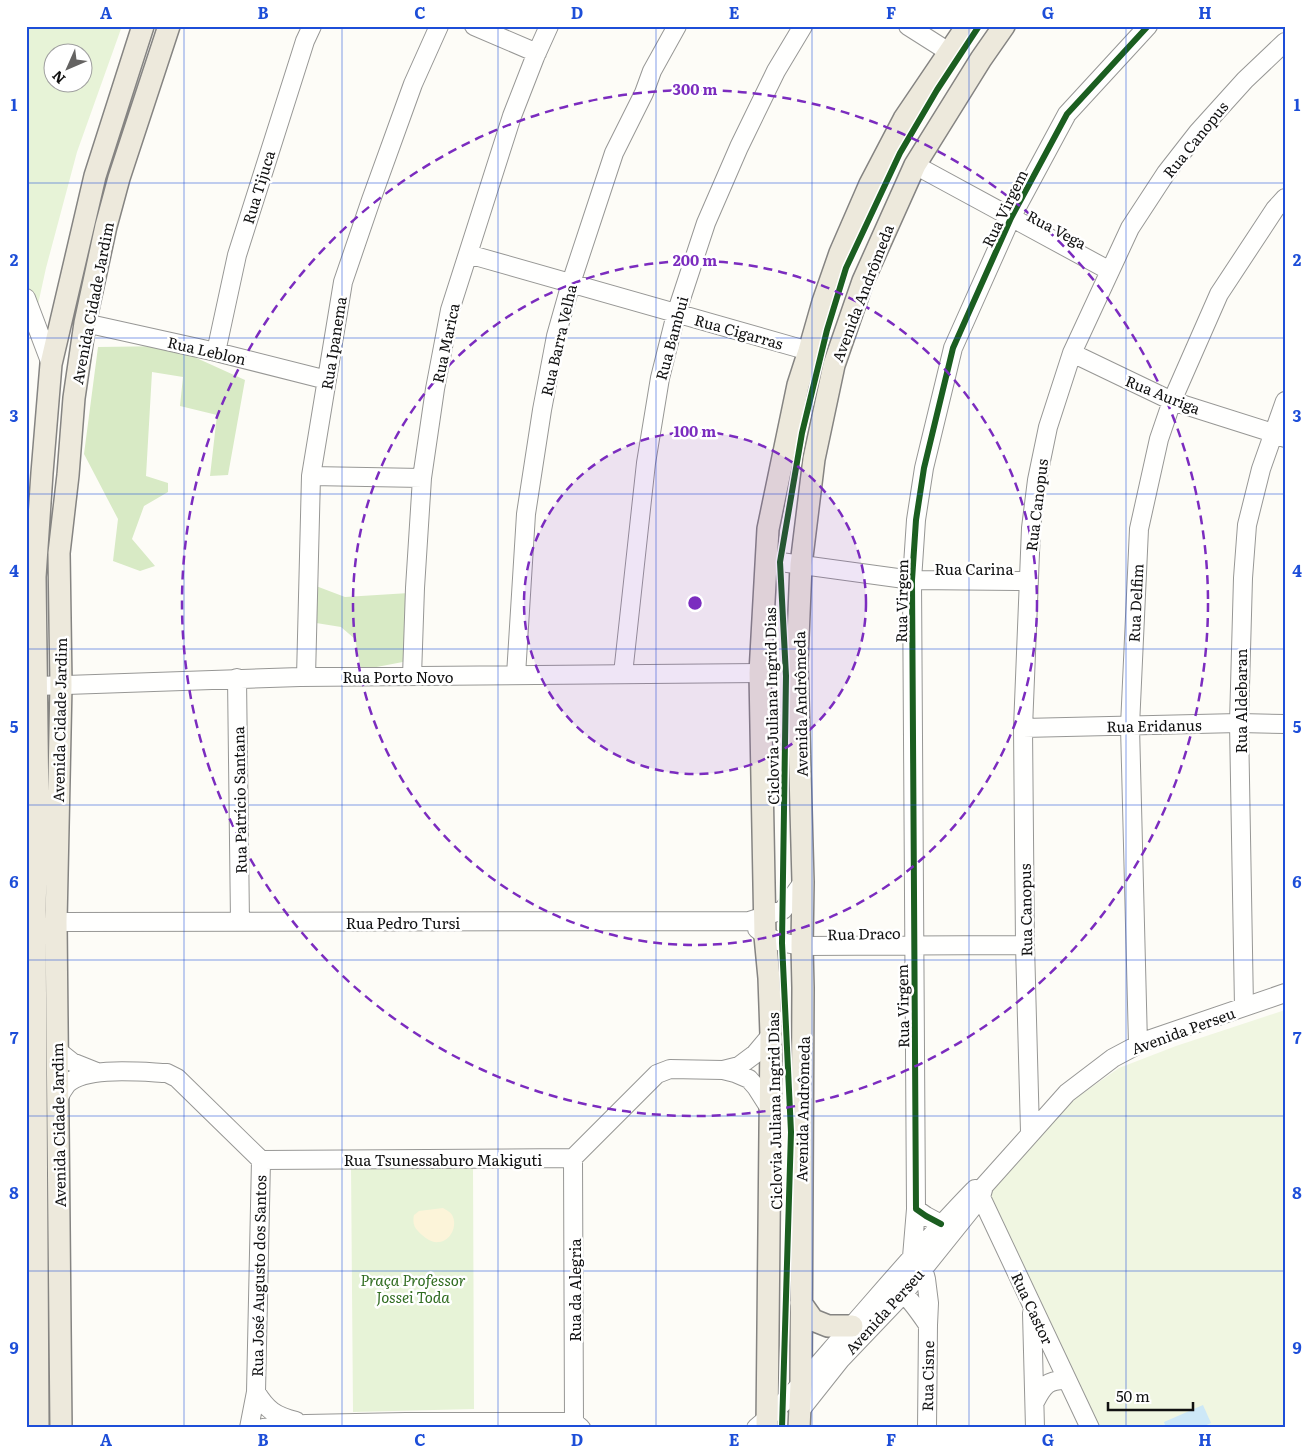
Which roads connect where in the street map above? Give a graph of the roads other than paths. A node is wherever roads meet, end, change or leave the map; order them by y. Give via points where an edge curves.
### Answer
1 (143, 26) edge
2 (169, 26) edge
3 (312, 26) edge
4 (438, 26) edge
5 (474, 26) edge
6 (549, 26) edge
7 (677, 26) edge
8 (803, 26) edge
9 (908, 26) edge
10 (967, 26) edge
11 (1004, 26) edge
12 (1148, 26) edge
13 (1285, 42) edge
14 (949, 52) junction
15 (537, 53) junction
16 (914, 165) junction
17 (1285, 198) edge
18 (1011, 218) junction
19 (840, 253) junction
20 (468, 254) junction
21 (1110, 271) junction
22 (863, 281) junction
23 (571, 283) junction
24 (26, 298) edge
25 (676, 314) junction
26 (85, 323) junction
27 (809, 351) junction
28 (216, 352) junction
29 (1072, 354) junction
30 (51, 364) junction
31 (328, 380) junction
32 (1172, 401) junction
33 (1285, 402) edge
34 (1279, 436) edge
35 (311, 476) junction
36 (422, 478) junction
37 (766, 560) junction
38 (801, 565) junction
39 (912, 580) junction
40 (1028, 581) junction
41 (760, 672) junction
42 (623, 674) junction
43 (516, 675) junction
44 (306, 676) junction
45 (412, 676) junction
46 (237, 678) junction
47 (61, 685) junction
48 (37, 686) junction
49 (1239, 723) junction
50 (1285, 724) edge
51 (1130, 726) junction
52 (1023, 728) junction
53 (38, 810) junction
54 (26, 838) edge
55 (803, 882) junction
56 (31, 906) edge
57 (56, 922) junction
58 (240, 922) junction
59 (759, 925) junction
60 (914, 945) junction
61 (1025, 945) junction
62 (802, 946) junction
63 (769, 978) junction
64 (803, 988) junction
65 (1285, 992) edge
66 (1244, 1007) junction
67 (771, 1035) junction
68 (1138, 1044) junction
69 (57, 1050) junction
70 (723, 1070) junction
71 (97, 1072) junction
72 (59, 1098) junction
73 (770, 1109) junction
74 (1030, 1132) junction
75 (573, 1158) junction
76 (261, 1160) junction
77 (980, 1191) junction
78 (916, 1209) junction
79 (940, 1224) junction
80 (917, 1262) junction
81 (898, 1287) junction
82 (800, 1303) junction
83 (1032, 1306) junction
84 (928, 1325) junction
85 (852, 1326) junction
86 (1068, 1380) junction
87 (801, 1384) junction
88 (256, 1392) junction
89 (1035, 1402) junction
90 (799, 1420) edge
91 (306, 1424) junction
92 (578, 1425) edge
93 (764, 1425) edge
94 (38, 1428) edge
95 (61, 1428) edge
96 (249, 1428) edge
97 (263, 1428) edge
98 (926, 1428) edge
99 (1035, 1428) edge
100 (1090, 1428) edge

1 - 30 main road, Avenida Cidade Jardim via 95,176
2 - 26 main road, Avenida Cidade Jardim via 119,178
3 - 28 street, Rua Tijuca via 237,255
4 - 31 street, Rua Ipanema via 410,92 343,282
5 - 15 street
6 - 15 street, Rua Marica
7 - 23 street, Rua Barra Velha via 614,153
8 - 25 street, Rua Bambui via 776,71 735,156 706,223
9 - 14 street
10 - 14 main road, Avenida Andrômeda
11 - 16 main road, Avenida Andrômeda
12 - 18 street, Rua Virgem via 1067,114
13 - 21 street, Rua Canopus via 1245,80 1166,173 1130,228
14 - 19 main road, Avenida Andrômeda via 904,120 874,176
15 - 20 street, Rua Marica via 512,116
16 - 18 street, Rua Vega
16 - 22 main road, Avenida Andrômeda
17 - 32 street, Rua Delfim via 1219,294
18 - 21 street, Rua Vega
18 - 39 street, Rua Virgem via 953,348 924,468
19 - 22 main road via 850,276
19 - 27 main road, Avenida Andrômeda
20 - 23 street, Rua Cigarras
20 - 36 street, Rua Marica via 450,310
21 - 29 street, Rua Canopus
22 - 38 main road, Avenida Andrômeda via 834,364 814,459
23 - 25 street, Rua Cigarras
23 - 43 street, Rua Barra Velha via 552,355 526,514
24 - 30 street
25 - 27 street, Rua Cigarras
25 - 42 street, Rua Bambui via 660,378 646,463
26 - 28 street, Rua Leblon
26 - 47 main road, Avenida Cidade Jardim via 74,398 59,553
27 - 37 main road, Avenida Andrômeda via 798,385 768,529
28 - 31 street, Rua Leblon
29 - 32 street, Rua Auriga
29 - 40 street, Rua Canopus via 1048,427 1037,480
30 - 48 main road, Avenida Cidade Jardim via 35,577
31 - 35 street, Rua Ipanema
32 - 34 street, Rua Auriga
32 - 51 street, Rua Delfim via 1159,439 1139,529
33 - 34 street, Rua Aldebaran
34 - 49 street, Rua Aldebaran via 1261,470 1247,525
35 - 36 street
35 - 44 street, Rua Ipanema
36 - 45 street, Rua Marica
37 - 38 street, Rua Carina
37 - 41 main road, Avenida Andrômeda
38 - 39 street, Rua Carina
38 - 55 main road, Avenida Andrômeda via 797,662
39 - 40 street, Rua Carina
39 - 60 street, Rua Virgem
40 - 52 street, Rua Canopus
41 - 42 street, Rua Porto Novo
41 - 59 main road, Avenida Andrômeda
42 - 43 street, Rua Porto Novo
43 - 45 street, Rua Porto Novo
44 - 45 street, Rua Porto Novo
44 - 46 street, Rua Porto Novo
46 - 47 street, Rua Porto Novo
46 - 58 street, Rua Patrício Santana
47 - 48 street, Rua Porto Novo
47 - 57 main road, Avenida Cidade Jardim
48 - 53 main road, Avenida Cidade Jardim
49 - 50 street, Rua Eridanus
49 - 51 street, Rua Eridanus
49 - 66 street, Rua Aldebaran
51 - 52 street, Rua Eridanus
51 - 68 street, Rua Delfim
52 - 61 street, Rua Canopus
53 - 54 street
53 - 56 main road, Avenida Cidade Jardim
55 - 59 street via 784,910
55 - 62 main road, Avenida Andrômeda
56 - 57 main road
56 - 94 main road, Avenida Cidade Jardim
57 - 58 street, Rua Pedro Tursi
57 - 69 main road, Avenida Cidade Jardim
58 - 59 street, Rua Pedro Tursi
59 - 62 street, Rua Draco via 782,943
59 - 63 main road, Avenida Andrômeda
60 - 61 street, Rua Draco
60 - 62 street, Rua Draco
60 - 78 street, Rua Virgem
61 - 74 street, Rua Canopus
62 - 64 main road, Avenida Andrômeda
63 - 64 main road via 773,974 784,973
63 - 67 main road, Avenida Andrômeda
64 - 82 main road, Avenida Andrômeda
65 - 66 street, Avenida Perseu
66 - 68 street, Avenida Perseu
67 - 70 street via 739,1066
67 - 73 main road, Avenida Andrômeda
68 - 74 street, Avenida Perseu via 1113,1058 1067,1093
69 - 71 street via 72,1062
69 - 72 main road, Avenida Cidade Jardim
70 - 73 street via 749,1079
70 - 75 street via 670,1069 657,1074
71 - 72 street via 83,1075 66,1085
71 - 76 street via 167,1073 177,1078
72 - 95 main road, Avenida Cidade Jardim
73 - 93 main road, Avenida Andrômeda
74 - 77 street, Avenida Perseu
75 - 76 street, Rua Tsunessaburo Makiguti
75 - 92 street, Rua da Alegria
76 - 88 street, Rua José Augusto dos Santos
77 - 79 street, Avenida Perseu
77 - 80 street, Avenida Perseu
77 - 83 street, Rua Castor
78 - 79 street
78 - 80 street, Rua Virgem
79 - 80 street, Avenida Perseu
80 - 81 street, Avenida Perseu
80 - 84 street, Rua Cisne via 926,1278
81 - 84 street, Rua Cisne
81 - 85 street, Avenida Perseu
81 - 90 street, Avenida Perseu via 841,1358
82 - 85 main road via 813,1320 828,1326
82 - 87 main road, Avenida Andrômeda
83 - 86 street, Rua Castor
83 - 89 street
84 - 98 street, Rua Cisne
85 - 87 street, Avenida Perseu
86 - 89 street via 1049,1383
86 - 100 street, Rua Castor
87 - 90 main road, Avenida Andrômeda
87 - 93 street, Avenida Perseu
88 - 91 street via 273,1414
88 - 96 street, Rua José Augusto dos Santos
89 - 99 street
91 - 92 street
91 - 97 street

